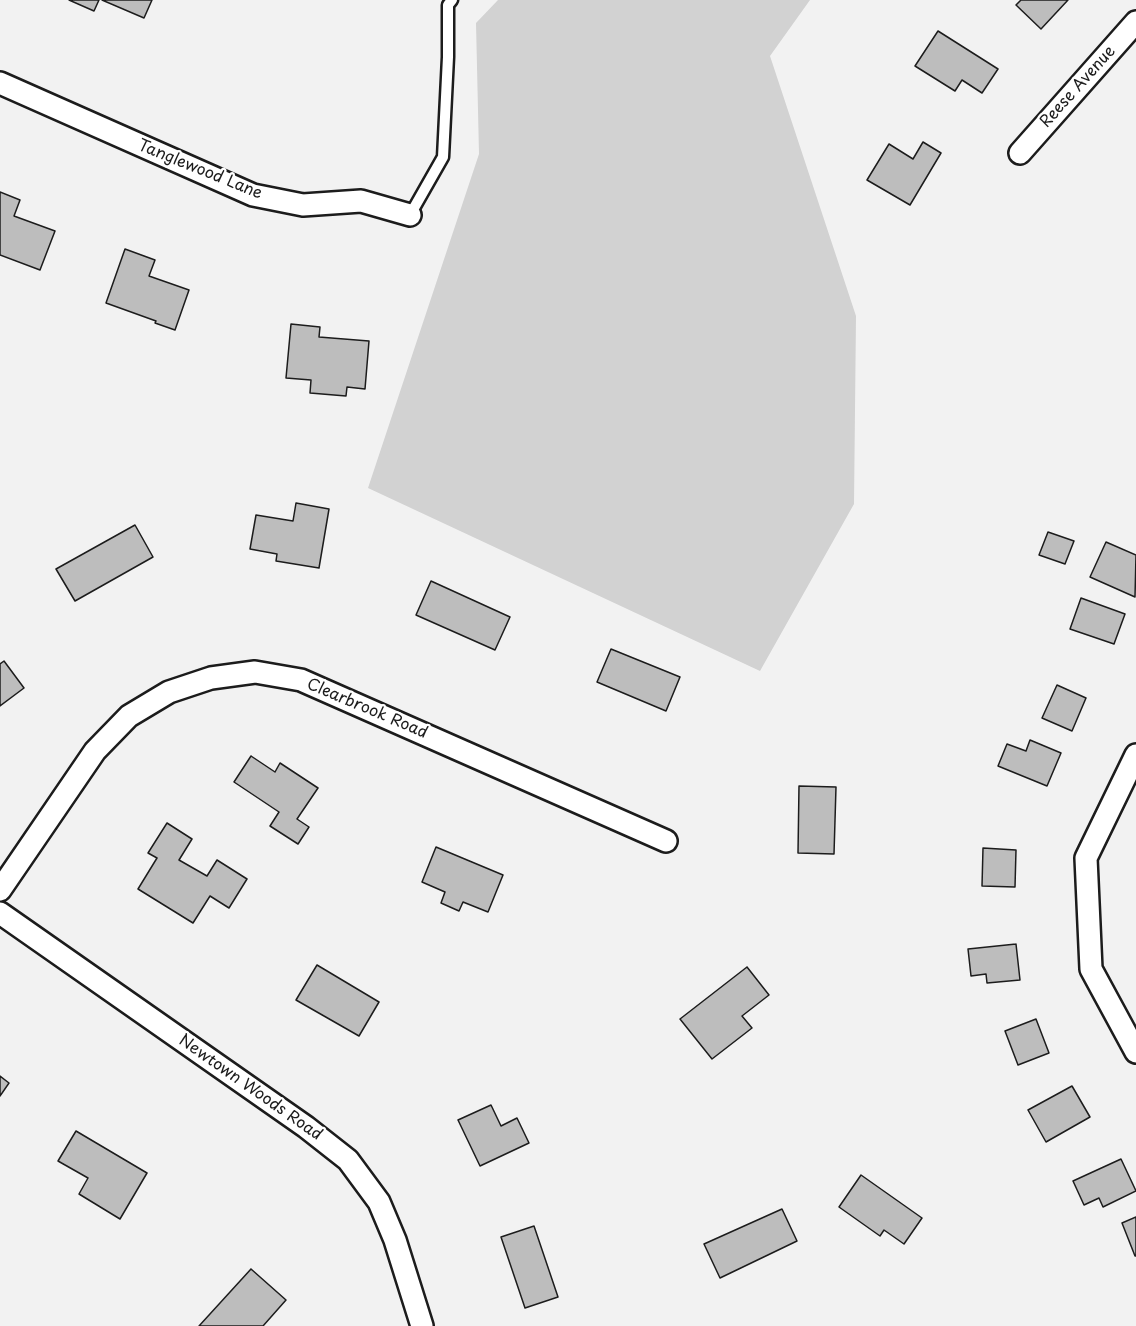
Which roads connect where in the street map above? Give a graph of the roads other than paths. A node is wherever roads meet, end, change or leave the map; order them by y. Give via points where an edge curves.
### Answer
1 (452, 0) edge
2 (1136, 22) edge
3 (0, 83) edge
4 (1020, 153) dead end
5 (410, 215) joint
6 (1136, 755) edge
7 (666, 841) dead end
8 (0, 890) edge
9 (0, 913) edge
10 (1136, 1052) edge
11 (422, 1326) edge

1 - 5 lane via 448,5 443,157
2 - 4 street, Reese Avenue
3 - 5 street, Tanglewood Lane via 253,195 303,205 361,201
6 - 10 street via 1086,858 1091,969
7 - 8 street, Clearbrook Road via 301,680 255,672 211,678 169,692 129,716 95,751
9 - 11 street, Newtown Woods Road via 348,1160 379,1202

